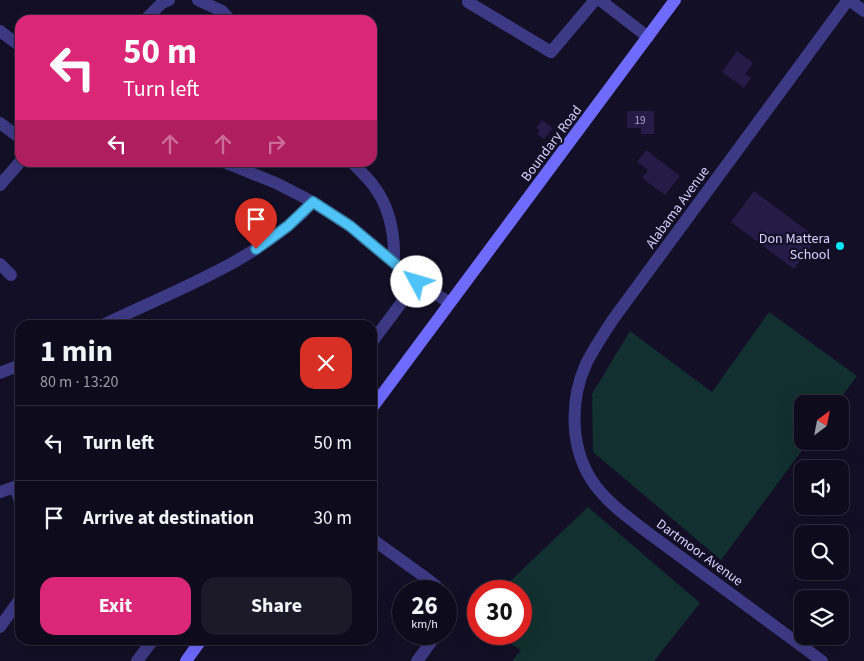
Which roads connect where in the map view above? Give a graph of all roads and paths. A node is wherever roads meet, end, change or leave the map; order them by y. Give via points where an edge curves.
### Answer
1 (169, 0) edge
2 (198, 0) edge
3 (595, 0) edge
4 (600, 0) edge
5 (675, 0) edge
6 (849, 0) edge
7 (468, 2) dead end
8 (864, 11) edge
9 (150, 15) edge
10 (226, 15) edge
11 (0, 31) edge
12 (648, 37) junction
13 (15, 42) edge
14 (0, 123) edge
15 (15, 134) edge
16 (16, 167) edge
17 (236, 167) edge
18 (357, 167) edge
19 (0, 185) edge
20 (313, 202) junction
21 (394, 263) junction
22 (0, 264) edge
23 (11, 275) dead end
24 (417, 282) junction
25 (450, 303) junction
26 (114, 320) edge
27 (377, 335) edge
28 (15, 367) edge
29 (0, 373) edge
30 (377, 401) edge
31 (578, 451) joint
32 (15, 487) edge
33 (0, 492) edge
34 (377, 543) edge
35 (428, 580) edge
36 (15, 606) edge
37 (0, 627) edge
38 (149, 645) edge
39 (197, 645) edge
40 (429, 645) edge
41 (137, 661) edge
42 (186, 661) edge
43 (417, 661) edge
44 (822, 661) edge

1 - 9 street
2 - 10 street via 222,10
3 - 7 street via 551,52
4 - 12 street
5 - 12 street, Boundary Road
6 - 8 street
6 - 31 street, Alabama Avenue via 602,336 586,365 576,399 574,426
11 - 13 street
12 - 25 street, Boundary Road
14 - 15 street
16 - 19 street
17 - 20 street
18 - 21 street via 374,186 385,208 392,228
20 - 21 street via 350,226
20 - 26 street via 288,226 243,257
21 - 24 street
22 - 23 street
24 - 25 street
24 - 27 street
25 - 30 street, Boundary Road
28 - 29 street
31 - 44 street, Dartmoor Avenue via 594,485 623,513
32 - 33 street
34 - 35 street
36 - 37 street
38 - 41 street
39 - 42 street
40 - 43 street

